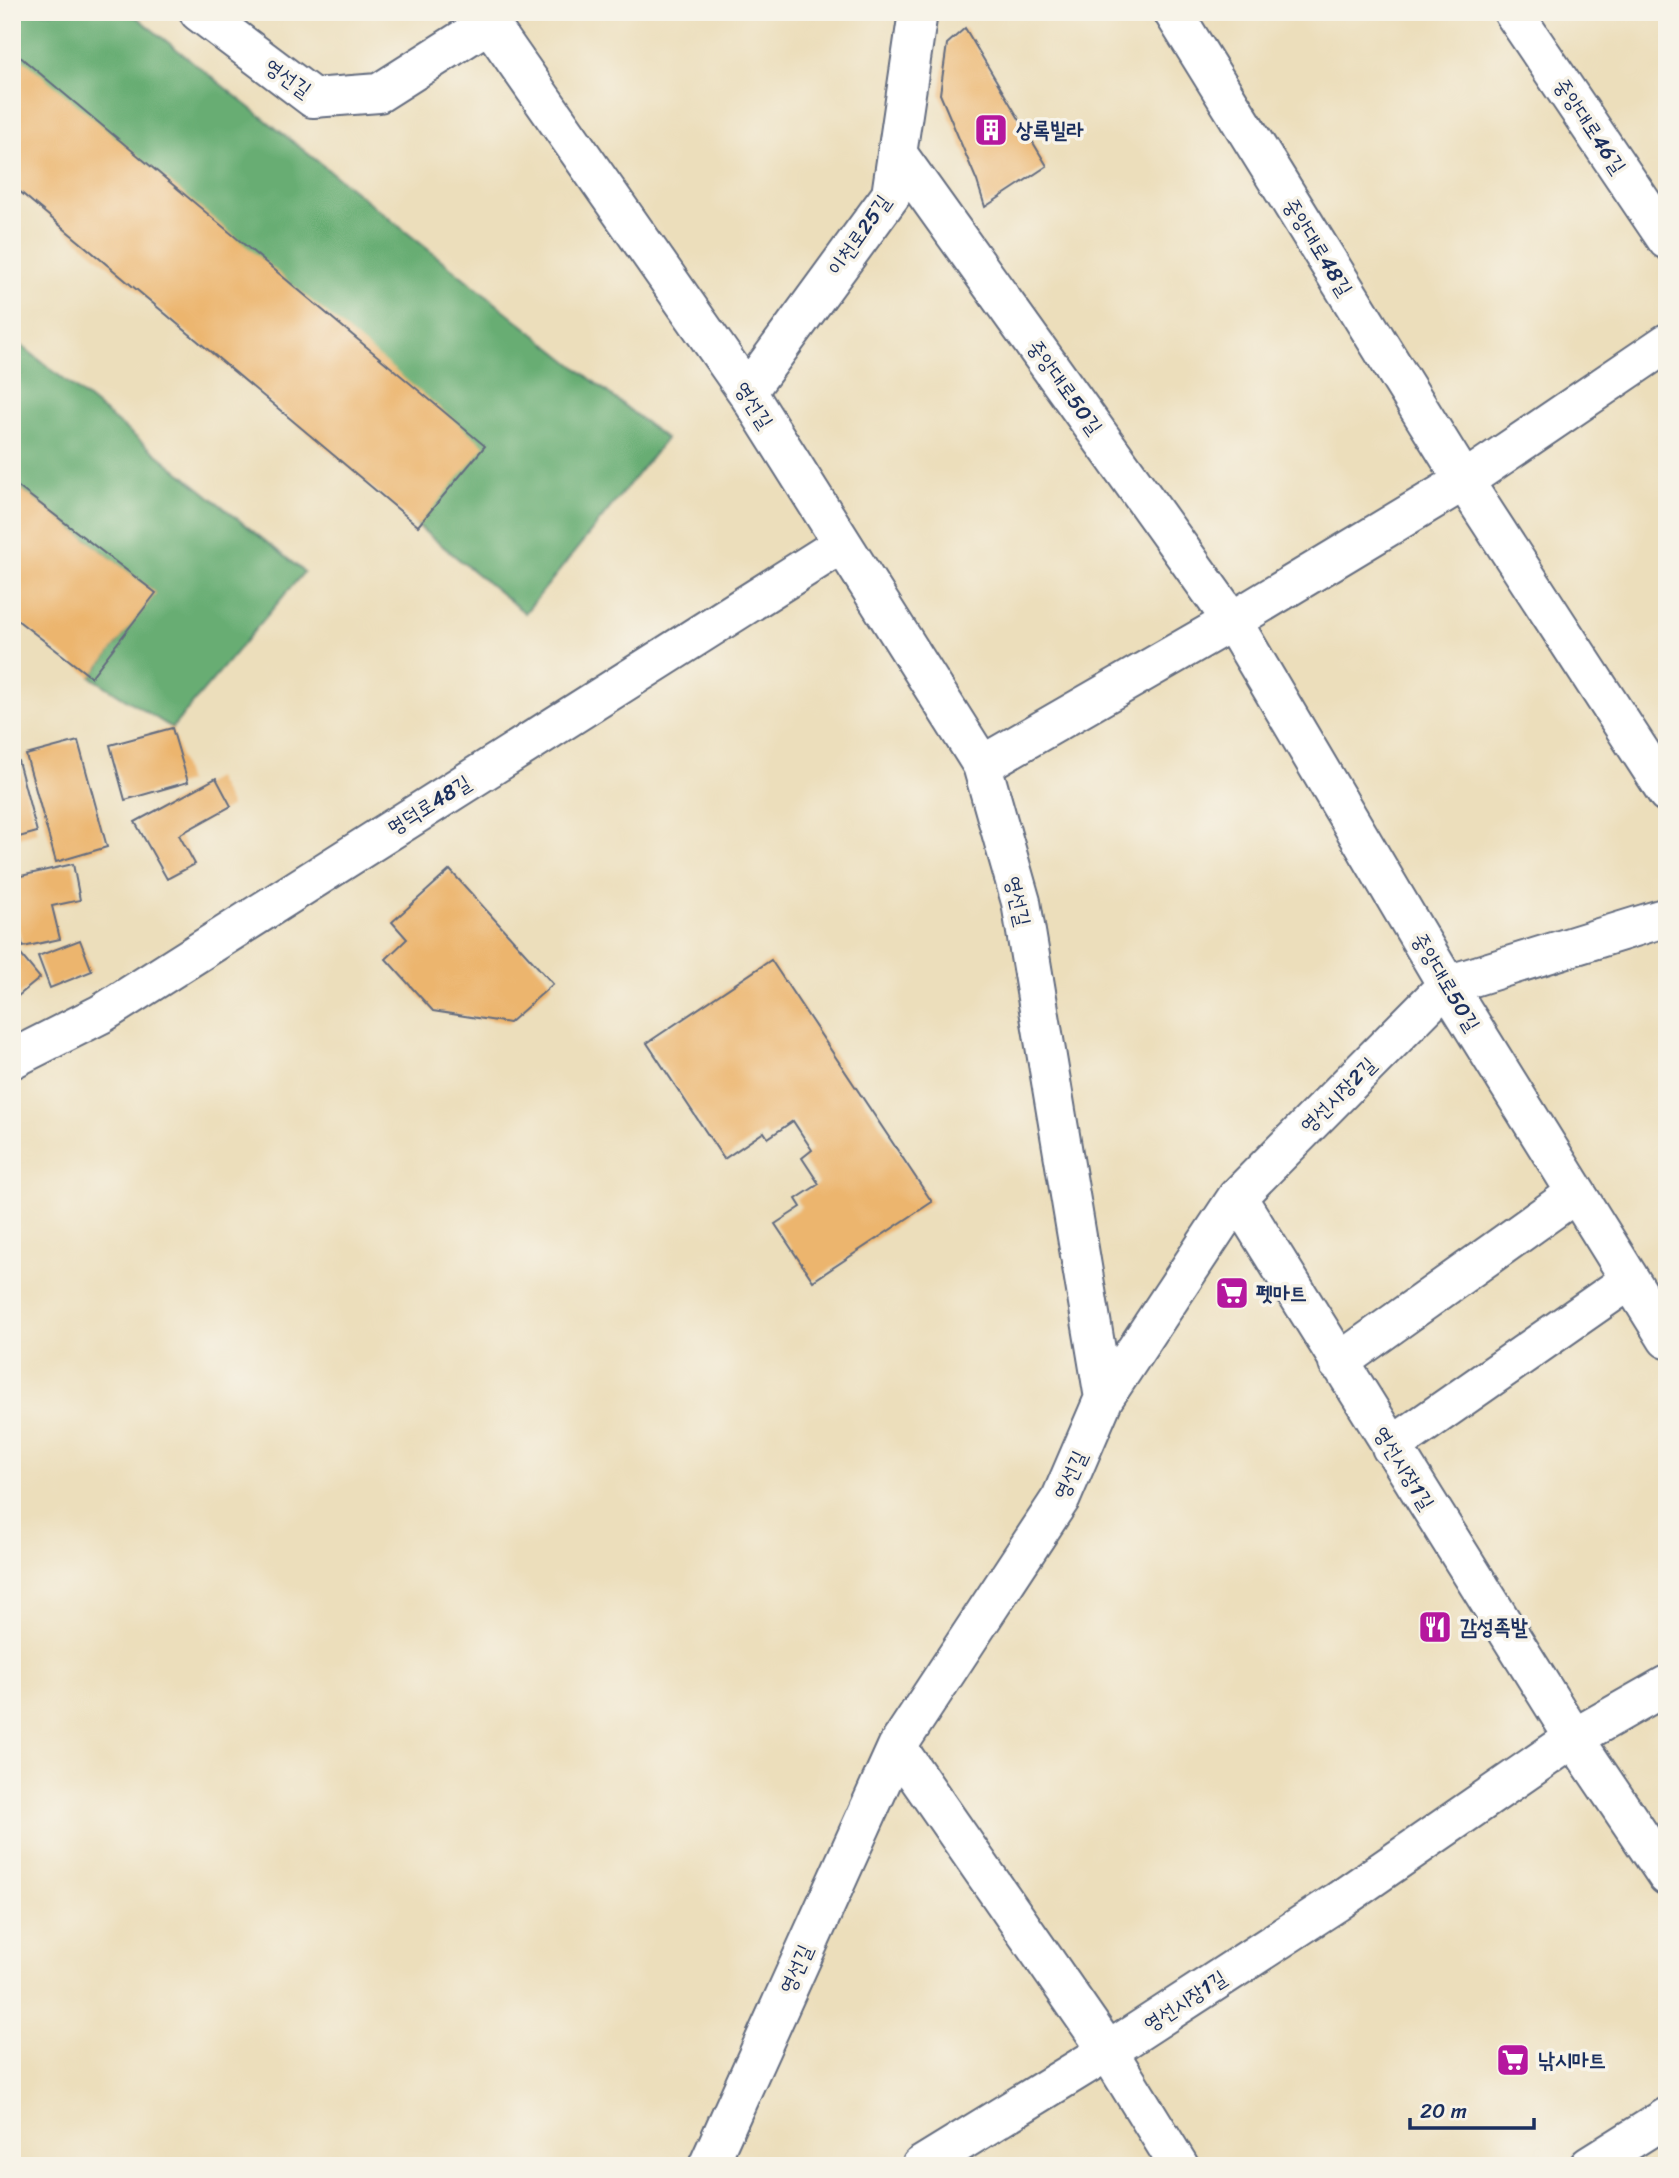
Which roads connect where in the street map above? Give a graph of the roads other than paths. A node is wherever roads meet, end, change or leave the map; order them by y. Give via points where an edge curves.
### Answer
1 (199, 12) edge
2 (918, 12) edge
3 (1173, 12) edge
4 (1513, 12) edge
5 (897, 153) junction
6 (1667, 240) edge
7 (1667, 343) edge
8 (747, 392) junction
9 (1464, 481) junction
10 (842, 544) junction
11 (1232, 621) junction
12 (982, 765) junction
13 (1667, 793) edge
14 (1667, 917) edge
15 (1447, 985) junction
16 (12, 1059) edge
17 (1576, 1193) junction
18 (1237, 1197) junction
19 (1630, 1280) junction
20 (1667, 1339) edge
21 (1338, 1363) junction
22 (1104, 1398) junction
23 (1391, 1447) junction
24 (1667, 1685) edge
25 (1574, 1738) junction
26 (897, 1747) junction
27 (1667, 1876) edge
28 (1108, 2050) junction
29 (1667, 2117) edge
30 (708, 2166) edge
31 (921, 2166) edge
32 (1179, 2166) edge
33 (1589, 2166) edge

1 - 8 street, 영선길 via 313,98 379,93 489,23
2 - 5 street, 이천로25길
3 - 9 street, 중앙대로48길
4 - 6 street, 중앙대로46길
5 - 8 street, 이천로25길 via 891,195
5 - 11 street, 중앙대로50길
7 - 9 street
8 - 10 street, 영선길
9 - 11 street
9 - 13 street, 중앙대로48길
10 - 12 street, 영선길
10 - 16 street, 명덕로48길 via 101,1013
11 - 12 street
11 - 15 street, 중앙대로50길
12 - 22 street, 영선길 via 1021,902
14 - 15 street, 영선시장2길
15 - 17 street, 중앙대로50길
15 - 18 street, 영선시장2길
17 - 19 street, 중앙대로50길
17 - 21 street
18 - 21 street, 영선시장1길
18 - 22 street, 영선시장2길
19 - 20 street, 중앙대로50길
19 - 23 street
21 - 23 street, 영선시장1길
22 - 26 street, 영선길 via 1061,1498
23 - 25 street, 영선시장1길
24 - 25 street, 영선시장1길
25 - 27 street
25 - 28 street, 영선시장1길 via 1337,1902
26 - 28 street
26 - 30 street, 영선길
28 - 31 street, 영선시장1길
28 - 32 street
29 - 33 street

